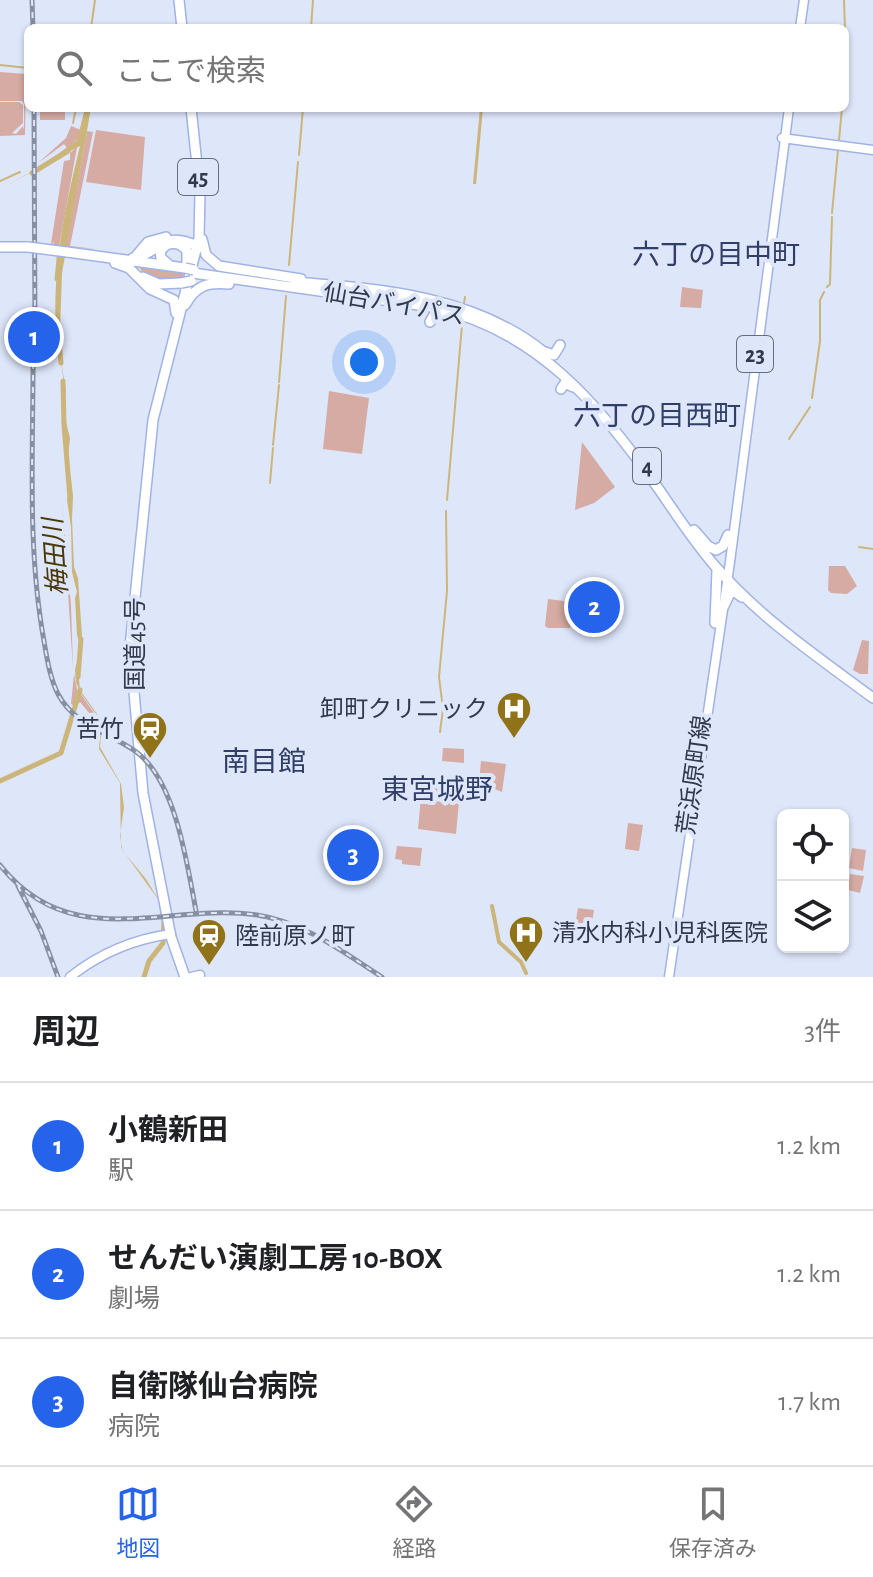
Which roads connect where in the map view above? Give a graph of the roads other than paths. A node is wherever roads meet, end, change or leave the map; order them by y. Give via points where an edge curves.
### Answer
1 (180, 0) edge
2 (802, 0) edge
3 (183, 24) edge
4 (799, 24) edge
5 (190, 112) edge
6 (786, 112) edge
7 (783, 137) junction
8 (873, 149) edge
9 (199, 216) junction
10 (196, 245) junction
11 (0, 248) edge
12 (137, 255) dead end
13 (103, 259) junction
14 (137, 267) dead end
15 (186, 279) junction
16 (266, 282) junction
17 (324, 284) junction
18 (150, 289) junction
19 (308, 294) junction
20 (340, 298) junction
21 (446, 315) junction
22 (469, 315) junction
23 (177, 321) junction
24 (430, 322) dead end
25 (560, 345) dead end
26 (541, 354) junction
27 (562, 369) junction
28 (561, 389) dead end
29 (579, 391) junction
30 (691, 528) junction
31 (728, 535) junction
32 (723, 572) junction
33 (755, 606) junction
34 (721, 612) junction
35 (715, 623) joint
36 (872, 700) edge
37 (167, 935) junction
38 (194, 976) edge
39 (70, 977) edge
40 (668, 977) edge

1 - 3 highway
2 - 4 main road
5 - 9 highway, 国道45号 / 45
6 - 7 main road, 23
7 - 8 main road
7 - 31 main road, 23
7 - 32 main road, 23
9 - 10 highway, 国道45号 / 45
9 - 12 highway via 189,238 154,239
9 - 17 highway via 203,251 216,265
10 - 13 highway via 168,240 138,257
10 - 15 highway, 国道45号 / 45
11 - 13 highway, 仙台バイパス / 4, bridge
13 - 15 highway, 仙台バイパス / 4
13 - 18 highway via 129,268
14 - 15 highway via 153,282
15 - 16 highway, 仙台バイパス / 4
15 - 18 highway
15 - 19 highway
15 - 23 highway, 国道45号 / 45
16 - 17 highway, 4
16 - 20 highway, 4
16 - 22 highway, 仙台バイパス / 4
17 - 26 highway, 4 via 460,306 509,327
18 - 23 highway via 175,301
19 - 20 highway
19 - 23 highway via 207,284 192,294
20 - 21 highway, 4
21 - 24 highway via 434,315
21 - 26 highway, 4
22 - 26 highway, 仙台バイパス / 4
22 - 27 highway, 仙台バイパス / 4 via 514,334
23 - 37 highway, 国道45号 / 45 via 152,429 130,647 141,780
25 - 26 highway via 554,355
26 - 27 highway, 4
26 - 29 highway, 仙台バイパス / 4
27 - 30 highway, 仙台バイパス / 4 via 621,432
28 - 29 highway via 567,382
29 - 32 highway, 仙台バイパス / 4
30 - 31 highway via 716,550
30 - 32 highway, 仙台バイパス / 4
31 - 32 main road, 23
32 - 33 highway, 仙台バイパス / 4
32 - 34 main road, 荒浜原町線
32 - 35 highway
32 - 36 highway, 仙台バイパス / 4
33 - 34 highway via 732,592
33 - 36 highway, 仙台バイパス / 4
34 - 40 main road, 荒浜原町線
35 - 40 main road, 荒浜原町線
37 - 38 highway, 国道45号 / 45
37 - 39 main road via 104,955

